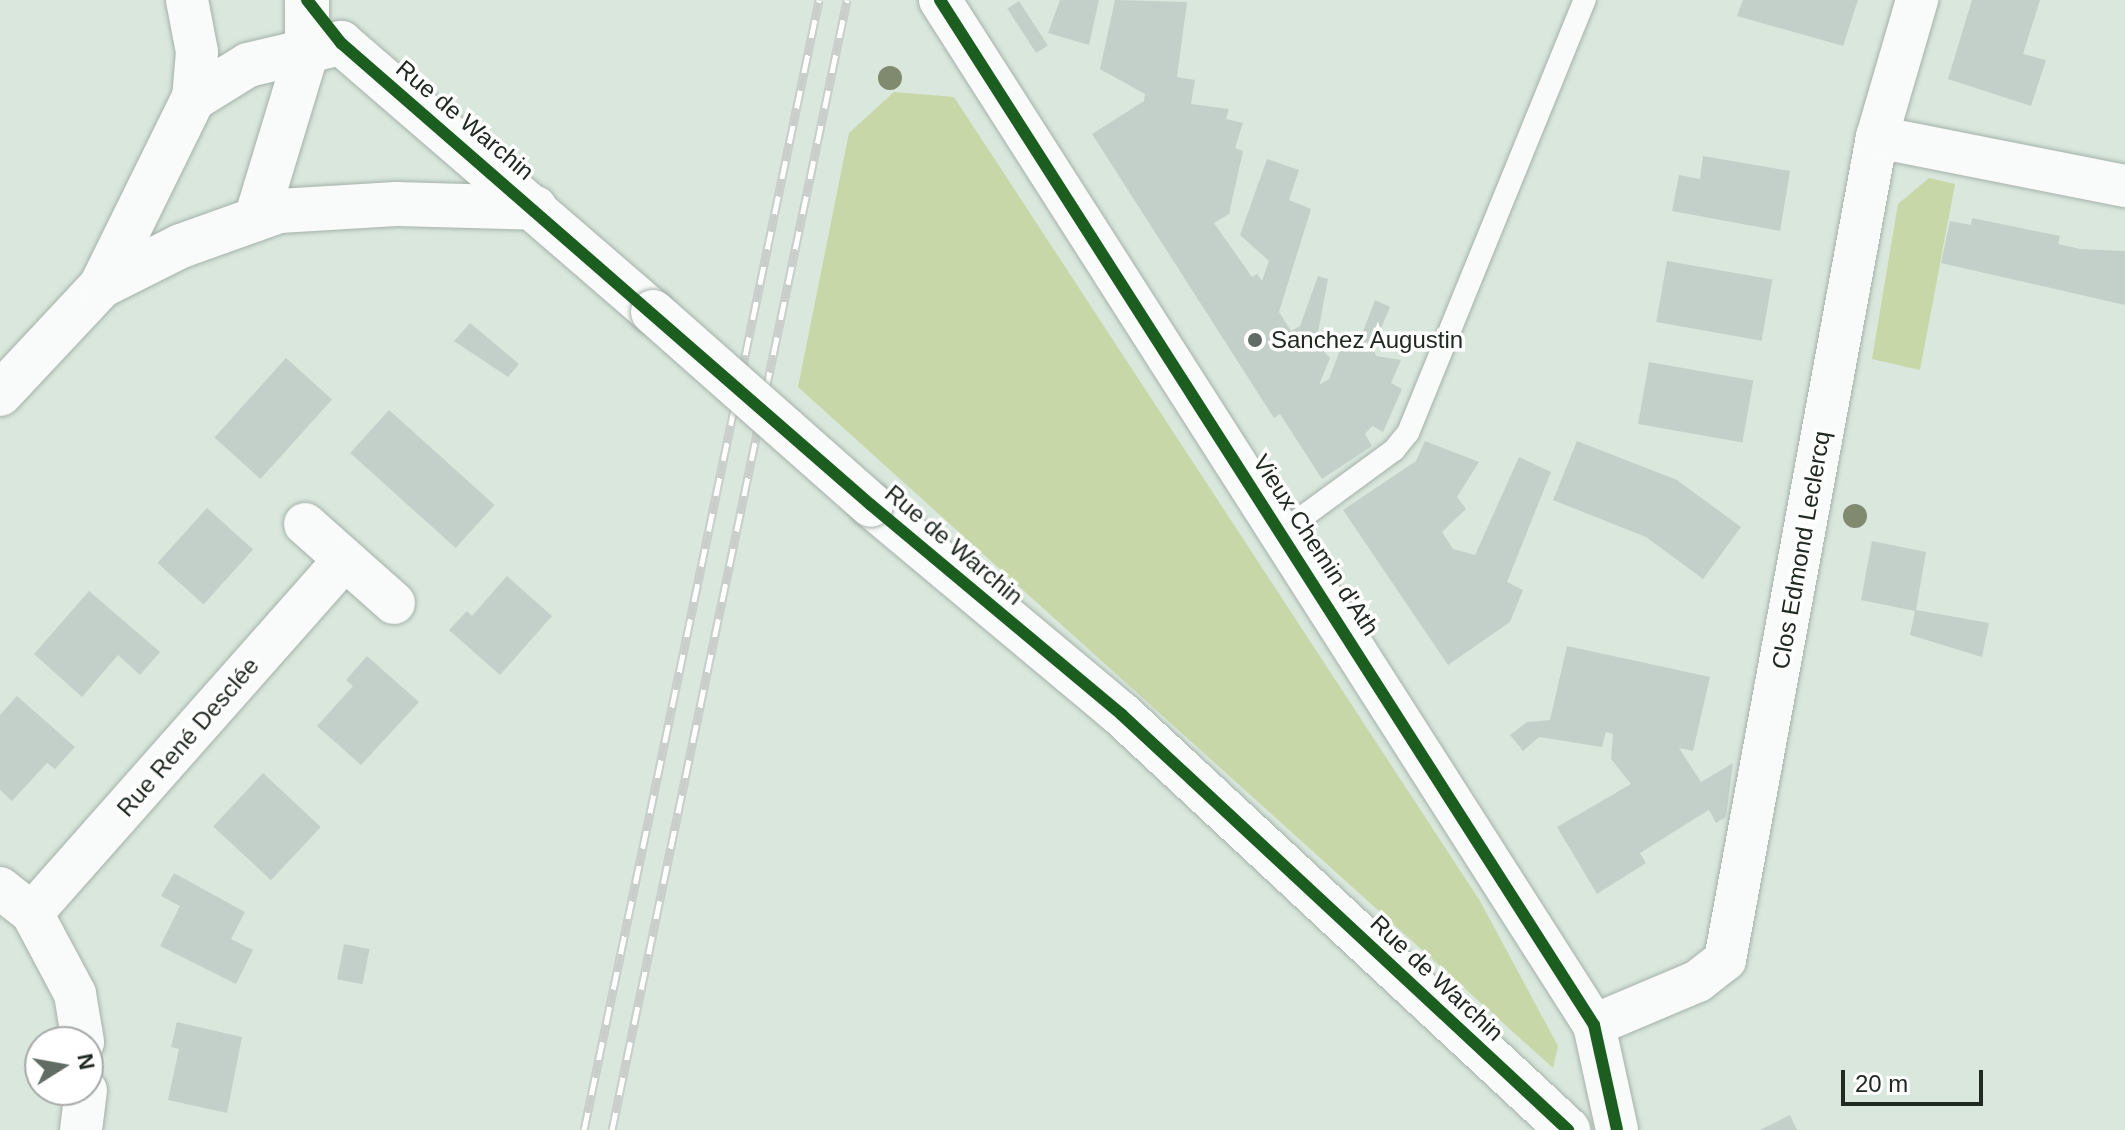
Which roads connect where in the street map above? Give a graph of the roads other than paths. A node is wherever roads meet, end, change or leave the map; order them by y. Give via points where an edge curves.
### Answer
1 (187, 0) edge
2 (307, 0) edge
3 (940, 0) edge
4 (1585, 0) edge
5 (1917, 0) edge
6 (324, 47) junction
7 (193, 99) junction
8 (1877, 137) junction
9 (2125, 186) edge
10 (535, 208) junction
11 (256, 219) junction
12 (101, 286) junction
13 (0, 394) edge
14 (305, 524) dead end
15 (1282, 532) junction
16 (343, 561) junction
17 (394, 603) dead end
18 (16, 900) edge
19 (1594, 1025) junction
20 (80, 1026) edge
21 (84, 1106) edge
22 (81, 1130) edge
23 (1568, 1130) edge
24 (1617, 1130) edge

1 - 7 street via 197,52
2 - 6 street
3 - 15 street, Vieux Chemin d'Ath
4 - 15 lane via 1408,433 1394,450
5 - 8 street, Clos Edmond Leclercq
6 - 7 street via 248,65
6 - 10 street, Rue de Warchin
6 - 11 street
7 - 12 street
8 - 9 street
8 - 19 street, Clos Edmond Leclercq via 1725,960 1698,981
10 - 11 street via 396,204 279,211
10 - 23 street, Rue de Warchin, bridge via 871,505 1121,714
11 - 12 street via 181,246
12 - 13 street
14 - 16 street
15 - 19 street, Vieux Chemin d'Ath
16 - 17 street
16 - 18 street, Rue René Desclée
18 - 20 street, Rue René Desclée via 75,994
19 - 24 street, Vieux Chemin d'Ath
21 - 22 street

